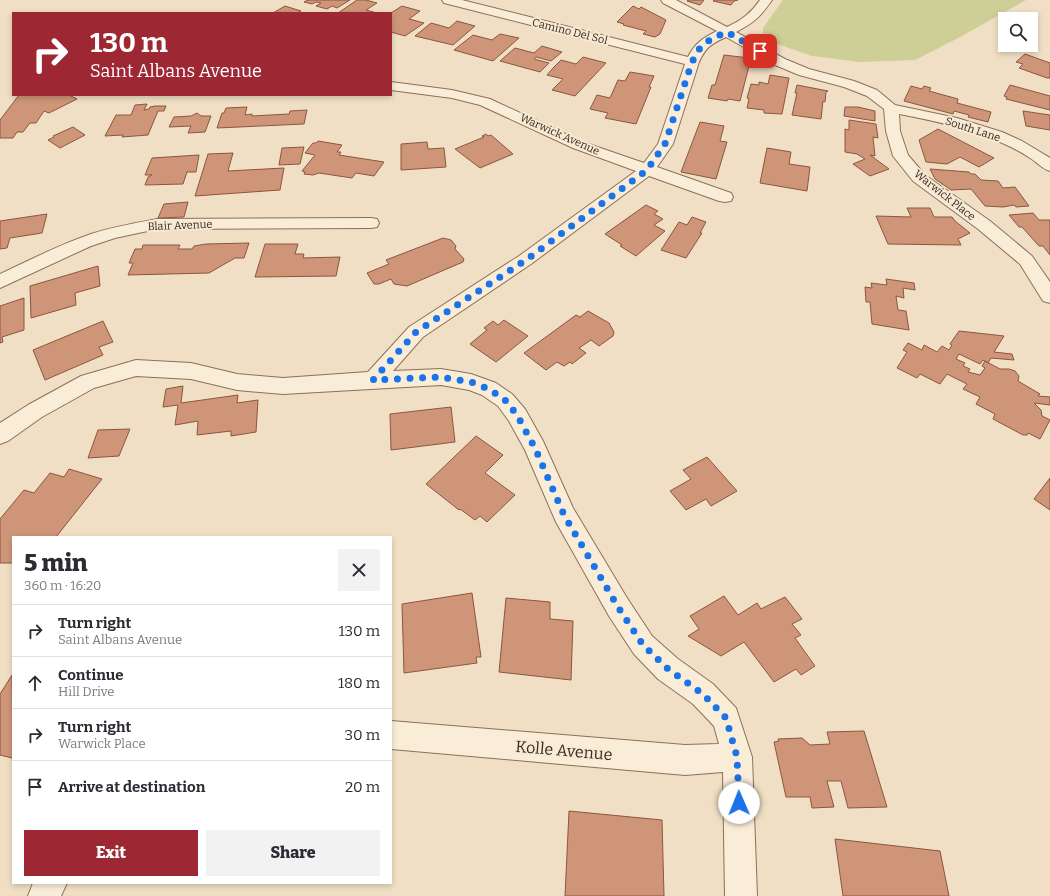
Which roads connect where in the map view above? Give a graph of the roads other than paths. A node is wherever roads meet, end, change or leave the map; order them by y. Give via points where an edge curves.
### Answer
1 (448, 0) edge
2 (667, 0) edge
3 (766, 0) edge
4 (727, 32) junction
5 (692, 62) junction
6 (392, 86) edge
7 (891, 108) junction
8 (1050, 166) edge
9 (647, 170) junction
10 (725, 196) dead end
11 (370, 223) dead end
12 (0, 282) edge
13 (1050, 296) edge
14 (373, 380) junction
15 (0, 435) edge
16 (392, 735) edge
17 (737, 757) junction
18 (50, 884) edge
19 (44, 896) edge
20 (741, 896) edge

1 - 5 street, Camino Del Sol
2 - 4 street
3 - 4 street via 756,14
4 - 5 street via 711,39 700,48
4 - 7 street via 780,62 872,93
5 - 9 street via 665,144
6 - 9 street, Warwick Avenue via 452,94 485,102 578,145
7 - 8 street, South Lane via 986,131 1028,150
7 - 13 street, Warwick Place via 893,130 901,156 919,178 984,225 1026,260
9 - 10 street, Warwick Avenue
9 - 14 street via 526,260 416,332
11 - 12 street, Blair Avenue via 150,226 124,230 66,250
14 - 15 street via 283,386 237,382 190,370 136,368 88,382 35,411
14 - 17 street via 440,377 471,382 489,389 505,400 517,415 535,448 564,515 618,607 643,645 668,669 703,694 726,718
16 - 17 street, Kolle Avenue via 685,760
17 - 20 street
18 - 19 street

